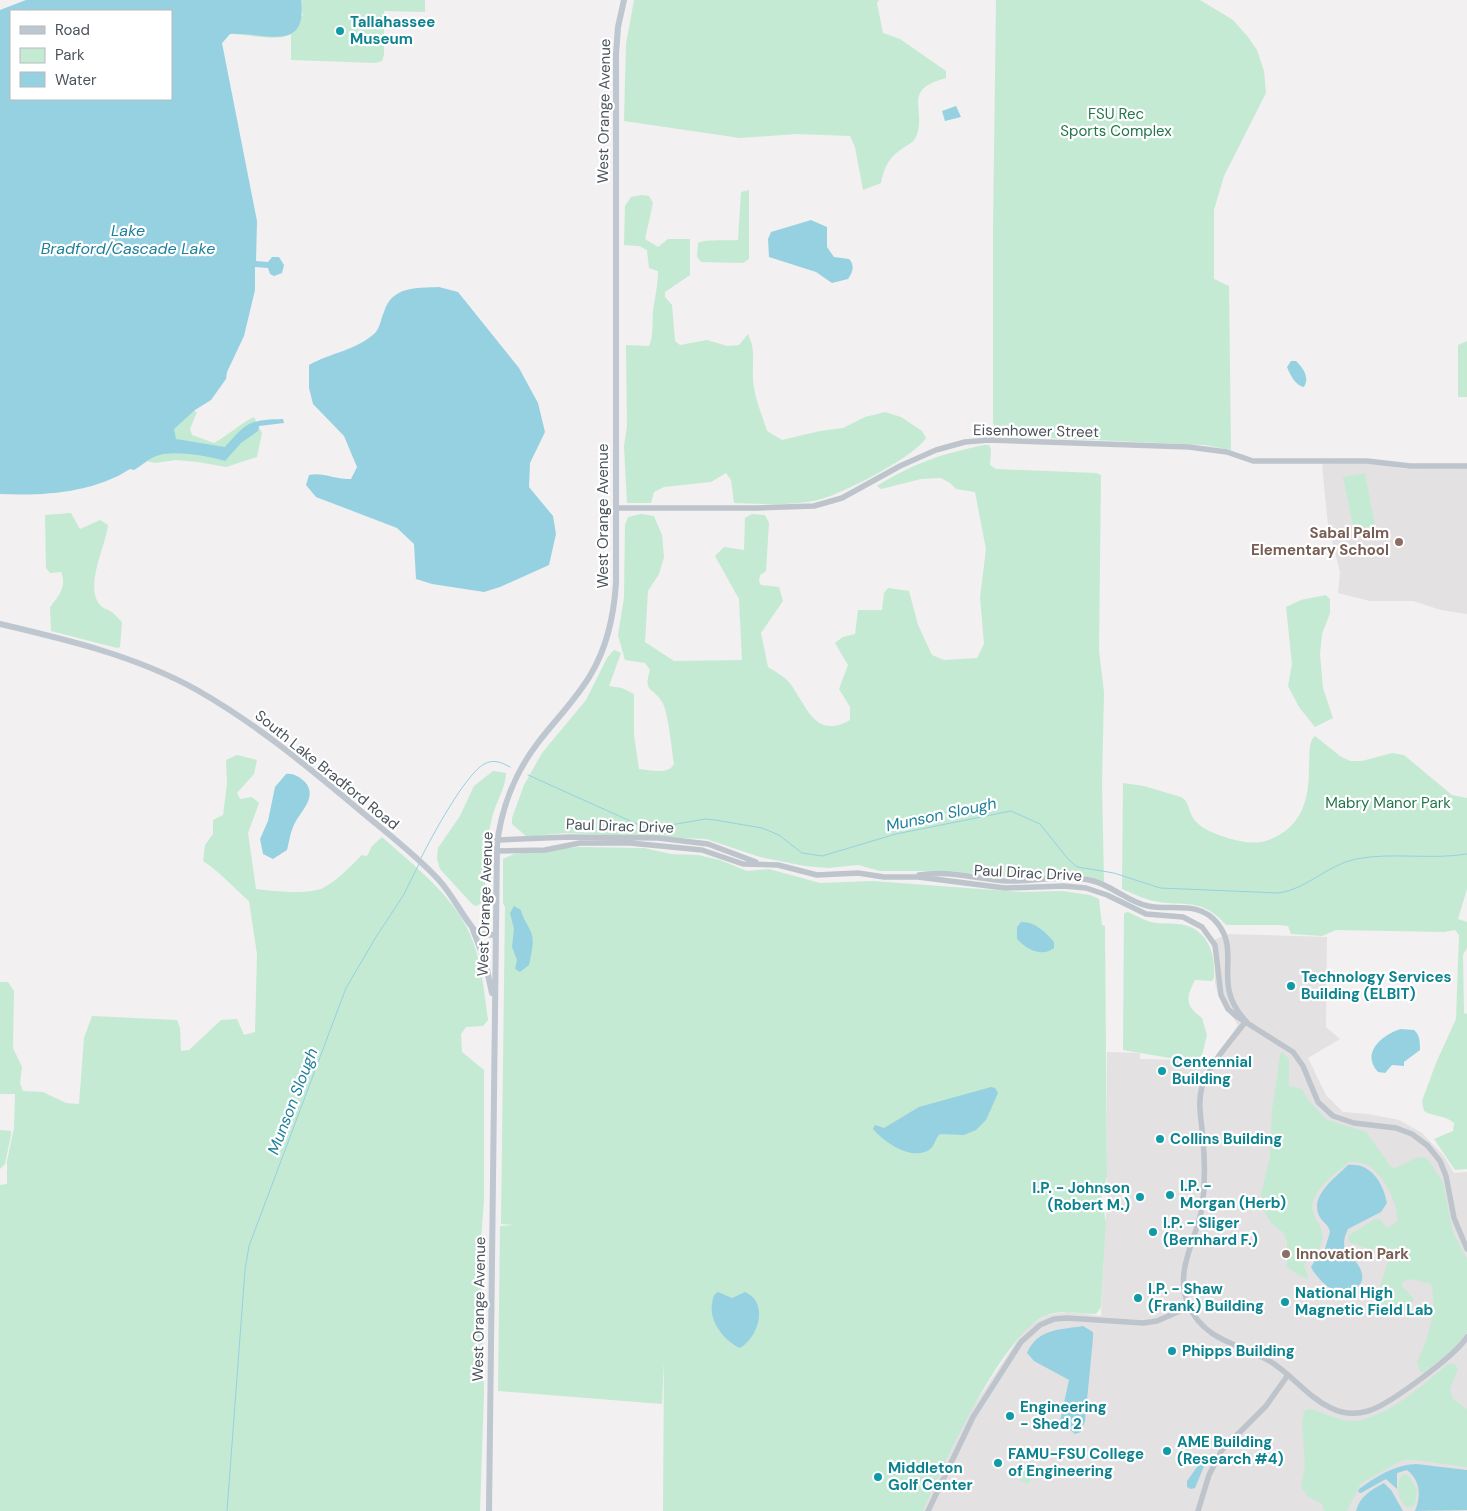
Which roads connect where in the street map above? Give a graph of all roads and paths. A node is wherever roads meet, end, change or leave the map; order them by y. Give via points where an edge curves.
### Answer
1 (624, 0) edge
2 (1467, 466) edge
3 (616, 508) junction
4 (0, 624) edge
5 (497, 840) junction
6 (496, 851) junction
7 (768, 864) junction
8 (912, 876) junction
9 (472, 927) junction
10 (496, 935) junction
11 (1227, 942) junction
12 (1215, 945) junction
13 (494, 1013) junction
14 (1246, 1021) junction
15 (1467, 1249) edge
16 (1189, 1307) junction
17 (1467, 1337) edge
18 (1288, 1375) junction
19 (489, 1511) edge
20 (928, 1511) edge
21 (1198, 1511) edge

1 - 3 main road, West Orange Avenue via 616,54
2 - 3 street, Eisenhower Street via 1410,466 1367,461 1253,461 1227,452 1200,448 983,440 936,450 842,498 814,506
3 - 5 main road, West Orange Avenue via 615,594 602,650 580,692 521,768 506,802
4 - 9 main road, South Lake Bradford Road via 112,654 196,690 247,721 283,747 426,867 451,894
5 - 6 main road, West Orange Avenue
5 - 7 street, Paul Dirac Drive via 569,836 677,840 708,844 747,860
6 - 7 street, Paul Dirac Drive via 545,850 580,843 623,843 694,849 743,864
6 - 10 main road, West Orange Avenue
7 - 8 street, Paul Dirac Drive via 817,875
8 - 11 street, Paul Dirac Drive via 943,873 1008,881 1087,880 1107,886 1146,906 1189,907 1203,911 1219,924
8 - 12 street, Paul Dirac Drive via 1005,888 1086,888 1146,914 1189,919 1207,932
9 - 10 main road via 481,934
9 - 13 main road, South Lake Bradford Road via 486,966
10 - 13 main road, West Orange Avenue
11 - 12 street
11 - 14 street, Paul Dirac Drive via 1228,992
12 - 14 street via 1221,995 1232,1013
13 - 19 main road, West Orange Avenue
14 - 15 street via 1293,1052 1303,1066 1318,1102 1333,1116 1354,1123 1396,1128 1412,1134 1428,1146 1444,1168 1454,1218
14 - 16 street via 1208,1074 1201,1092 1204,1192 1200,1219 1184,1267
16 - 18 street via 1212,1334 1269,1361
16 - 20 street via 1152,1322 1061,1318 1036,1327 1021,1342 976,1412
17 - 18 street via 1447,1359 1385,1403 1366,1412 1351,1414 1333,1409
18 - 21 street via 1259,1414 1222,1450 1209,1475

